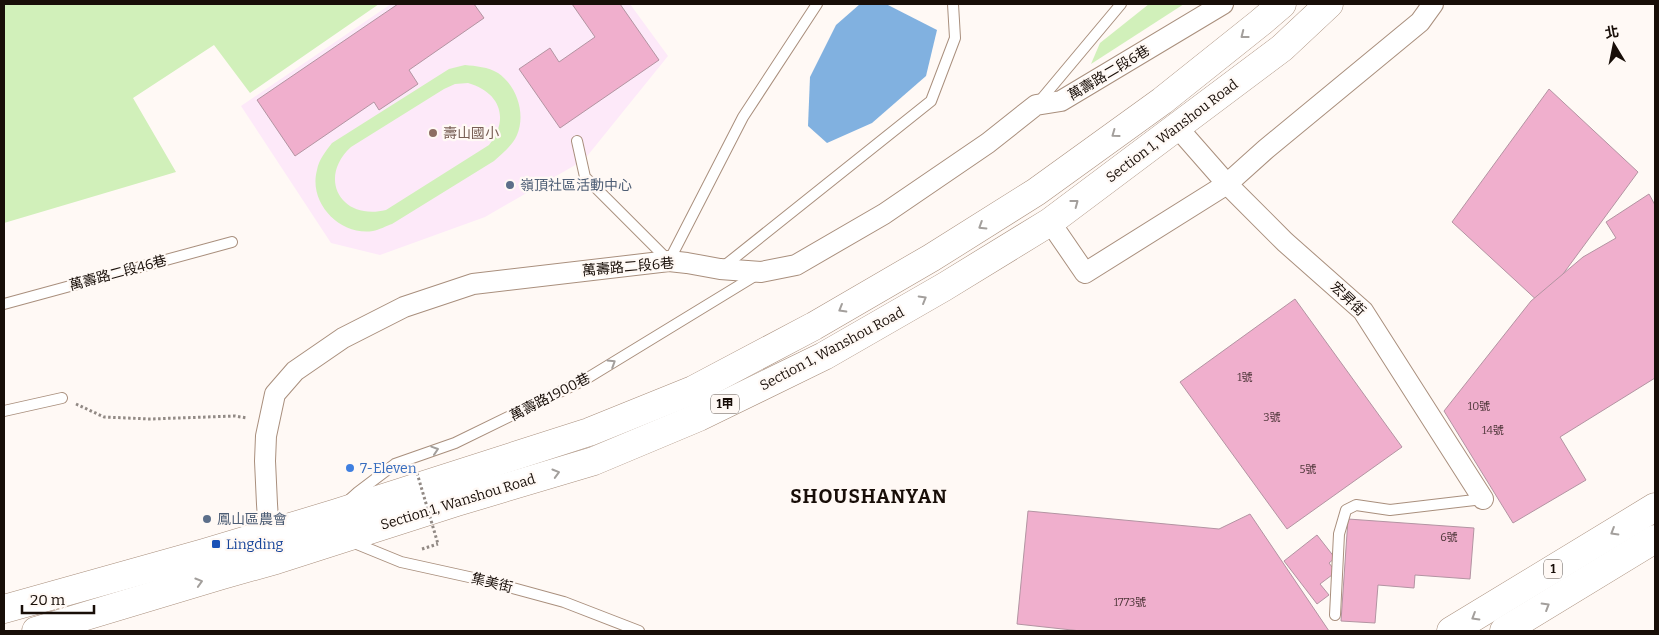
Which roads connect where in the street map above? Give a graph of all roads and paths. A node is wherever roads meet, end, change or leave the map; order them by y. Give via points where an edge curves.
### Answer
1 (817, 4) edge
2 (953, 4) edge
3 (1122, 4) edge
4 (1224, 4) edge
5 (1282, 4) edge
6 (1329, 4) edge
7 (1433, 4) edge
8 (1036, 105) junction
9 (1177, 127) junction
10 (578, 141) dead end
11 (1227, 184) junction
12 (1050, 222) junction
13 (232, 242) dead end
14 (669, 261) junction
15 (720, 269) junction
16 (761, 272) junction
17 (4, 304) edge
18 (62, 398) joint
19 (4, 411) edge
20 (270, 422) junction
21 (417, 473) dead end
22 (1483, 499) joint
23 (1655, 507) edge
24 (340, 526) junction
25 (269, 534) junction
26 (1655, 539) edge
27 (438, 544) dead end
28 (276, 560) junction
29 (4, 609) edge
30 (1335, 615) dead end
31 (36, 631) edge
32 (639, 631) edge
33 (1451, 631) edge
34 (1504, 631) edge

1 - 14 lane via 743,117
2 - 15 lane via 955,38 931,101
3 - 8 lane
4 - 8 street, 萬壽路二段6巷 via 1061,101
5 -> 24 main road, Section 1, Wanshou Road / 1甲 via 1162,101 1036,192 814,326 693,390
6 - 9 main road, Section 1, Wanshou Road / 1甲 via 1282,48
7 - 11 street via 1420,22
8 - 16 street, 萬壽路二段6巷 via 988,143 884,214 796,266
9 - 11 street, 宏昇街
12 -> 9 main road, Section 1, Wanshou Road / 1甲
10 - 14 lane via 585,177
11 - 12 street via 1085,273
11 - 22 street, 宏昇街 via 1285,242 1363,311
24 -> 12 main road, Section 1, Wanshou Road / 1甲 via 457,502 594,461 699,417 824,356
13 - 17 lane, 萬壽路二段46巷
14 - 15 street, 萬壽路二段6巷
14 - 20 street, 萬壽路二段6巷 via 473,284 404,307 343,338 295,371 275,394
15 - 16 street, 萬壽路二段6巷
24 -> 16 lane, 萬壽路1900巷 via 358,492 395,464 455,443 586,379
18 - 19 lane
18 - 20 path via 104,417 235,416
20 - 25 street, 萬壽路二段6巷 via 265,461
21 - 27 path, bridge
22 - 30 lane via 1390,510 1356,505 1346,510 1339,534
23 -> 33 main road, 1
24 - 25 main road, Section 1, Wanshou Road / 1甲
24 - 28 main road, Section 1, Wanshou Road / 1甲
24 - 32 lane, 集美街 via 401,562 487,580 564,602
25 - 28 street, 萬壽路二段6巷
25 - 29 main road, Section 1, Wanshou Road / 1甲
34 -> 26 main road, 1
31 -> 28 main road, Section 1, Wanshou Road / 1甲

